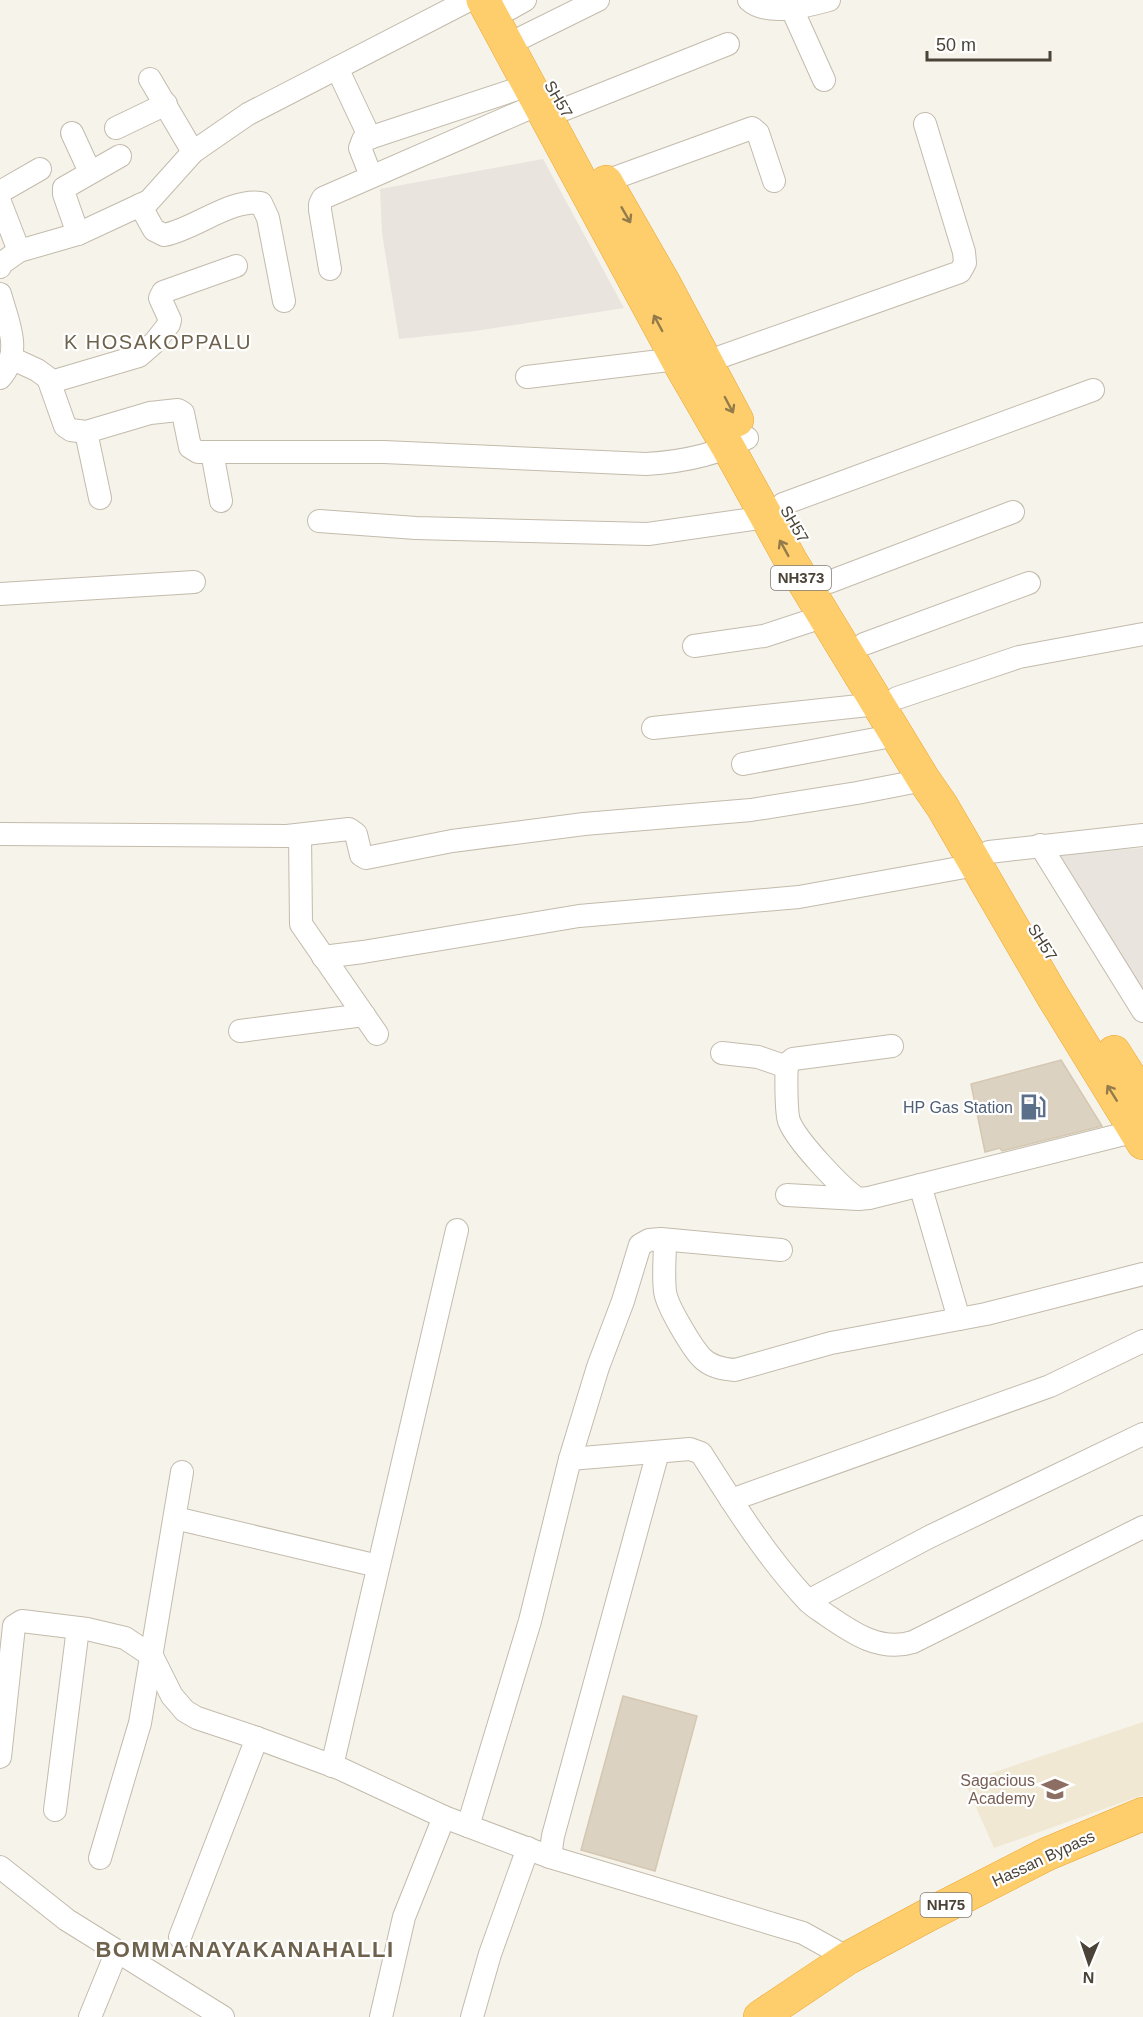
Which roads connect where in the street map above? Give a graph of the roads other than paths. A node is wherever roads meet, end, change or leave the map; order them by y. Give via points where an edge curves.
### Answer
1 (470, 0) edge
2 (598, 0) edge
3 (749, 0) edge
4 (829, 0) edge
5 (509, 9) edge
6 (792, 9) junction
7 (728, 44) dead end
8 (337, 68) junction
9 (150, 79) dead end
10 (824, 80) dead end
11 (544, 99) junction
12 (166, 104) junction
13 (925, 124) dead end
14 (116, 128) dead end
15 (72, 133) dead end
16 (370, 138) junction
17 (193, 152) junction
18 (120, 156) dead end
19 (40, 169) dead end
20 (90, 172) junction
21 (371, 176) junction
22 (606, 181) junction
23 (774, 181) dead end
24 (0, 192) edge
25 (0, 202) edge
26 (140, 205) junction
27 (78, 234) junction
28 (19, 251) junction
29 (236, 266) dead end
30 (0, 267) edge
31 (330, 269) dead end
32 (0, 294) edge
33 (284, 301) dead end
34 (13, 358) junction
35 (692, 361) junction
36 (527, 377) dead end
37 (0, 378) edge
38 (51, 382) junction
39 (1093, 390) dead end
40 (86, 432) junction
41 (738, 443) junction
42 (212, 452) junction
43 (100, 498) dead end
44 (221, 501) dead end
45 (775, 510) junction
46 (1013, 512) dead end
47 (319, 521) dead end
48 (194, 582) dead end
49 (829, 582) junction
50 (1029, 583) dead end
51 (0, 594) edge
52 (825, 616) junction
53 (1143, 634) edge
54 (864, 644) junction
55 (694, 646) dead end
56 (887, 701) junction
57 (653, 729) dead end
58 (897, 735) junction
59 (743, 764) dead end
60 (924, 780) junction
61 (0, 834) edge
62 (300, 835) junction
63 (1143, 835) edge
64 (1040, 845) junction
65 (983, 858) junction
66 (323, 957) junction
67 (1143, 1011) edge
68 (364, 1015) junction
69 (240, 1031) dead end
70 (377, 1034) dead end
71 (892, 1046) dead end
72 (722, 1053) dead end
73 (787, 1067) junction
74 (1143, 1098) edge
75 (1139, 1137) edge
76 (920, 1185) junction
77 (787, 1195) dead end
78 (858, 1199) junction
79 (457, 1230) dead end
80 (664, 1240) junction
81 (782, 1250) dead end
82 (1143, 1274) edge
83 (959, 1319) junction
84 (1143, 1341) edge
85 (1143, 1434) edge
86 (658, 1452) junction
87 (570, 1458) junction
88 (182, 1472) dead end
89 (731, 1500) junction
90 (175, 1518) junction
91 (1143, 1527) edge
92 (378, 1566) junction
93 (807, 1601) junction
94 (78, 1628) junction
95 (152, 1656) junction
96 (257, 1738) junction
97 (0, 1757) edge
98 (332, 1766) junction
99 (56, 1810) dead end
100 (1143, 1814) edge
101 (444, 1817) junction
102 (468, 1826) junction
103 (528, 1848) junction
104 (550, 1857) junction
105 (100, 1858) dead end
106 (0, 1867) edge
107 (180, 1937) dead end
108 (117, 1952) junction
109 (848, 1958) junction
110 (192, 2009) edge
111 (90, 2017) edge
112 (223, 2017) edge
113 (381, 2017) edge
114 (472, 2017) edge
115 (760, 2017) edge

1 - 8 street
2 - 5 street
3 - 6 street
4 - 6 street
5 - 11 highway, NH373
5 - 11 highway, SH57 / NH373
6 - 10 street
7 - 11 street
8 - 16 street
8 - 17 street via 248,114
9 - 12 street
11 - 16 street
11 - 21 street
11 - 22 highway, SH57 / NH373
35 -> 11 highway, NH373
12 - 14 street
12 - 17 street
13 - 35 street via 964,252 965,263 960,272
15 - 20 street
16 - 21 street via 360,143 360,148
17 - 26 street via 154,197
18 - 20 street
19 - 24 street
20 - 27 street via 68,184 64,191
21 - 31 street via 330,194 320,204
22 - 23 street via 752,128 758,133
22 -> 35 highway, SH57 / NH373
25 - 28 street
26 - 27 street
26 - 33 street via 154,230 164,236 224,209 261,202 268,218
27 - 28 street
28 - 30 street
29 - 38 street via 163,292 160,298 169,324 139,356
32 - 34 street via 11,332
34 - 37 street
34 - 38 street
35 - 36 street
35 - 41 highway, NH373
38 - 40 street via 65,426
39 - 45 street
40 - 42 street via 150,413 178,410 183,413 190,447 198,452
40 - 43 street
41 - 42 street via 671,462 646,464 384,452
41 - 45 highway, NH373
42 - 44 street
45 - 47 street via 648,534 416,528
45 - 49 highway, SH57 / NH373
52 -> 45 highway, NH373
46 - 49 street
48 - 51 street
49 - 54 highway, SH57 / NH373
50 - 54 street
52 - 55 street via 764,636
52 - 56 highway, NH373
53 - 56 street via 1019,657
54 - 56 highway, SH57 / NH373
56 - 57 street
56 - 58 highway, NH373
56 - 65 highway, SH57 / NH373
58 - 59 street
58 - 60 highway, NH373
60 - 62 street via 751,810 584,824 452,841 366,858 361,855 353,830
60 - 65 highway, NH373
61 - 62 street
62 - 66 street via 302,924
63 - 64 street
64 - 65 street
64 - 67 street
65 - 66 street via 800,897 579,916
65 - 74 highway, SH57 / NH373 via 1017,900
75 -> 65 highway, NH373 via 1052,995
66 - 68 street
68 - 69 street
68 - 70 street
71 - 73 street via 793,1059
72 - 73 street via 758,1057
73 - 78 street via 789,1121 808,1149
75 - 76 street
76 - 78 street
76 - 83 street
77 - 78 street
79 - 92 street
80 - 81 street
80 - 83 street via 665,1294 701,1357 715,1367 735,1370 831,1343
80 - 87 street via 649,1240 640,1245
82 - 83 street
84 - 89 street via 1050,1386
85 - 93 street via 929,1537
86 - 87 street
86 - 89 street via 690,1449 701,1453
86 - 104 street
87 - 102 street via 530,1621
88 - 90 street
89 - 93 street
90 - 92 street
90 - 95 street
91 - 93 street via 900,1646 886,1646 859,1636
92 - 98 street
94 - 95 street via 125,1638
94 - 97 street via 22,1621 14,1626
94 - 99 street
95 - 96 street via 172,1696 185,1711
95 - 105 street via 140,1723
96 - 98 street
96 - 107 street
98 - 101 street
100 - 109 highway, Hassan Bypass / NH75 via 1047,1854
101 - 102 street
101 - 113 street via 404,1917
102 - 103 street
103 - 104 street
103 - 114 street
104 - 109 street via 803,1933
106 - 108 street via 67,1920
108 - 110 street
108 - 111 street
109 - 115 highway, Hassan Bypass / NH75
110 - 112 street

